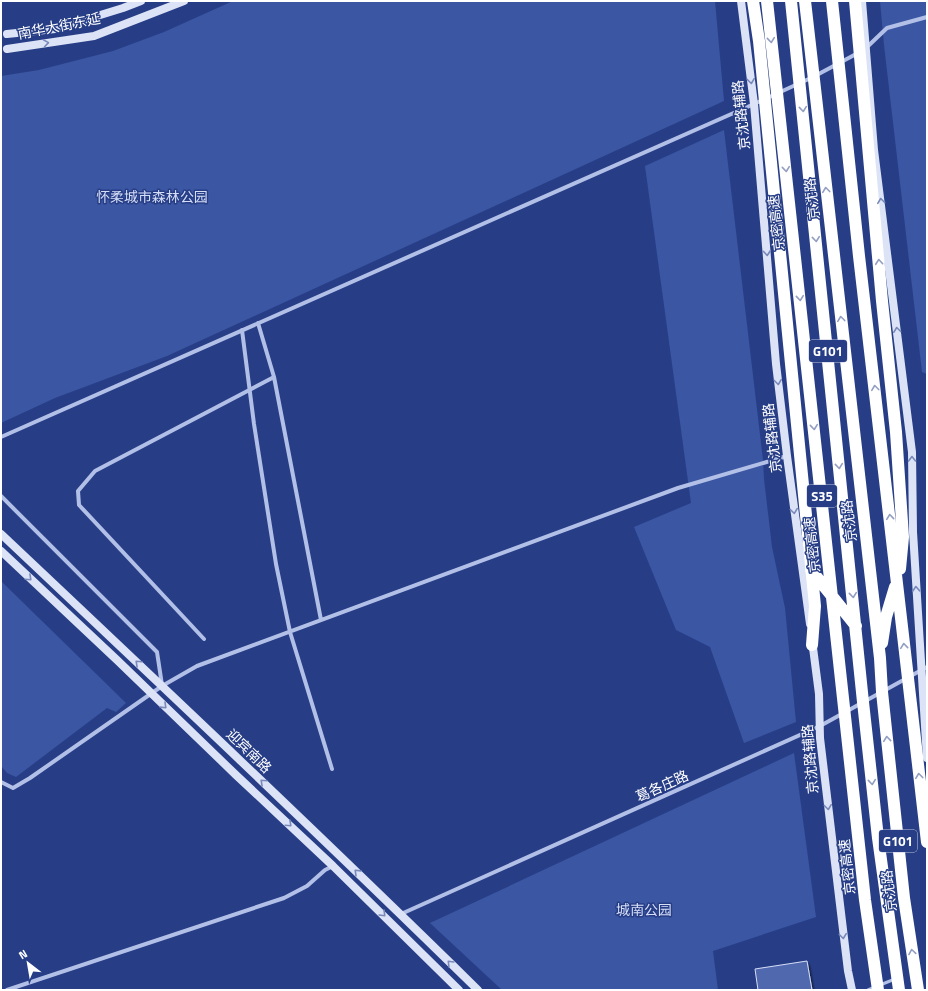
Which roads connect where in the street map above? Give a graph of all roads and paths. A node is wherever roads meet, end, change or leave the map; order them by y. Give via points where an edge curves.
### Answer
1 (141, 1) edge
2 (184, 1) edge
3 (741, 1) edge
4 (753, 1) edge
5 (767, 1) edge
6 (791, 1) edge
7 (805, 1) edge
8 (832, 1) edge
9 (854, 1) edge
10 (862, 1) edge
11 (927, 17) edge
12 (7, 34) dead end
13 (866, 48) junction
14 (7, 50) dead end
15 (813, 76) junction
16 (800, 83) junction
17 (754, 104) junction
18 (258, 324) junction
19 (242, 330) junction
20 (274, 377) junction
21 (249, 389) junction
22 (1, 437) edge
23 (787, 456) junction
24 (1, 496) edge
25 (1, 534) edge
26 (1, 551) edge
27 (810, 569) junction
28 (321, 620) junction
29 (856, 626) junction
30 (290, 632) junction
31 (204, 639) dead end
32 (812, 645) junction
33 (880, 658) junction
34 (924, 668) edge
35 (162, 686) junction
36 (882, 692) junction
37 (152, 693) junction
38 (863, 702) junction
39 (820, 726) junction
40 (927, 758) edge
41 (332, 769) dead end
42 (1, 782) edge
43 (927, 842) edge
44 (333, 866) junction
45 (400, 914) junction
46 (898, 984) edge
47 (7, 990) edge
48 (460, 990) edge
49 (478, 990) edge
50 (852, 990) edge
51 (868, 990) edge
52 (878, 990) edge
53 (918, 990) edge

1 - 12 street, 南华大街东延 via 55,29
14 -> 2 street, 南华大街东延 via 94,36
3 -> 17 street, 京沈路辅路
4 - 27 highway
5 -> 52 highway, 京密高速 / S35 via 865,900
6 - 16 highway, 京沈路 / G101
7 - 15 highway, 京沈路 / G101
43 -> 8 highway
33 -> 9 highway via 886,617 902,564 903,537 896,432
10 - 13 street
11 - 13 street via 887,28
13 - 15 street
34 -> 13 street via 913,532 912,452 874,150
15 - 16 street
33 -> 15 highway, 京沈路 / G101
16 - 17 street
16 -> 29 highway, 京沈路 / G101
17 - 18 street
17 -> 23 street, 京沈路辅路 via 776,364
18 - 19 street
18 - 20 street
19 - 21 street
19 - 22 street
20 - 21 street
20 - 28 street
21 - 30 street via 276,564
21 - 31 street via 95,471 78,491 79,505
23 - 28 street via 678,488
23 -> 32 street, 京沈路辅路
24 - 35 street via 157,652
35 -> 25 street, 迎宾南路
26 -> 37 street, 迎宾南路
27 - 29 highway
27 - 32 highway via 815,606
28 - 30 street
29 - 38 highway, 京沈路 / G101
30 - 35 street via 197,666
30 - 41 street
32 - 39 street, 京沈路辅路 via 819,694
33 - 36 highway, 京沈路 / G101
34 - 36 street, 葛各庄路
34 - 40 street
35 - 37 street
45 -> 35 street, 迎宾南路
36 - 38 street, 葛各庄路
53 -> 36 highway, 京沈路 / G101 via 904,898
37 - 42 street via 30,778 13,788
37 -> 44 street, 迎宾南路
38 - 39 street, 葛各庄路
38 -> 46 highway, 京沈路 / G101
39 - 45 street, 葛各庄路
39 -> 50 street, 京沈路辅路
44 - 47 street via 307,886 284,898
44 -> 48 street, 迎宾南路
49 -> 45 street, 迎宾南路
46 - 51 lane

